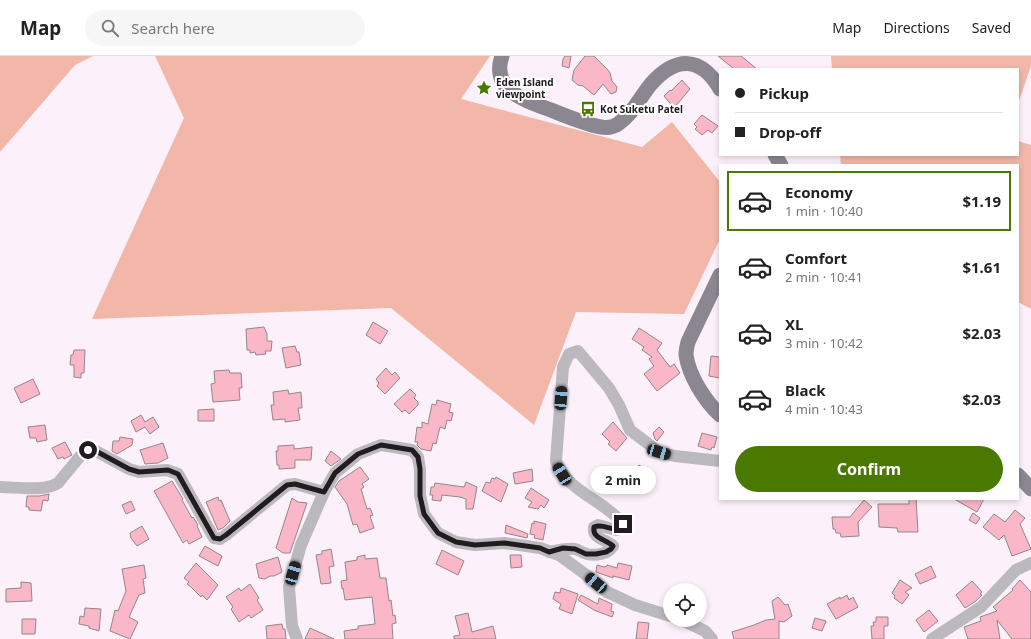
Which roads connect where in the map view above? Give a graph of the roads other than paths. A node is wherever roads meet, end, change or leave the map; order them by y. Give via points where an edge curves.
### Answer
1 (502, 56) edge
2 (719, 88) edge
3 (719, 277) edge
4 (719, 414) edge
5 (719, 461) edge
6 (1019, 476) edge
7 (0, 487) edge
8 (1031, 489) edge
9 (324, 492) junction
10 (549, 552) junction
11 (1031, 563) edge
12 (663, 614) edge
13 (697, 627) edge
14 (297, 639) edge
15 (712, 639) edge
16 (932, 639) edge

1 - 2 main road via 500,75 509,89 519,97 599,127 608,128 626,118 650,84 672,65 687,61 696,63 710,74
3 - 4 main road via 690,337 686,354 703,395
5 - 10 street via 659,452 630,430 609,388 578,351 569,354 563,367 556,461 562,474 571,484 614,514 623,524 616,530 598,525 594,527 595,536 613,546 606,552 586,554 575,549 563,548
6 - 8 main road
7 - 9 street via 53,487 82,454 94,450 139,472 168,470 178,474 214,538 220,539 287,485 295,484
9 - 10 street via 335,473 358,454 381,445 412,450 418,457 420,496 424,514 438,533 456,542 475,545 504,543 540,548
9 - 14 street via 301,545 289,587 292,626
10 - 12 street via 559,555 607,592
11 - 16 street via 1016,570 982,607
13 - 15 street

